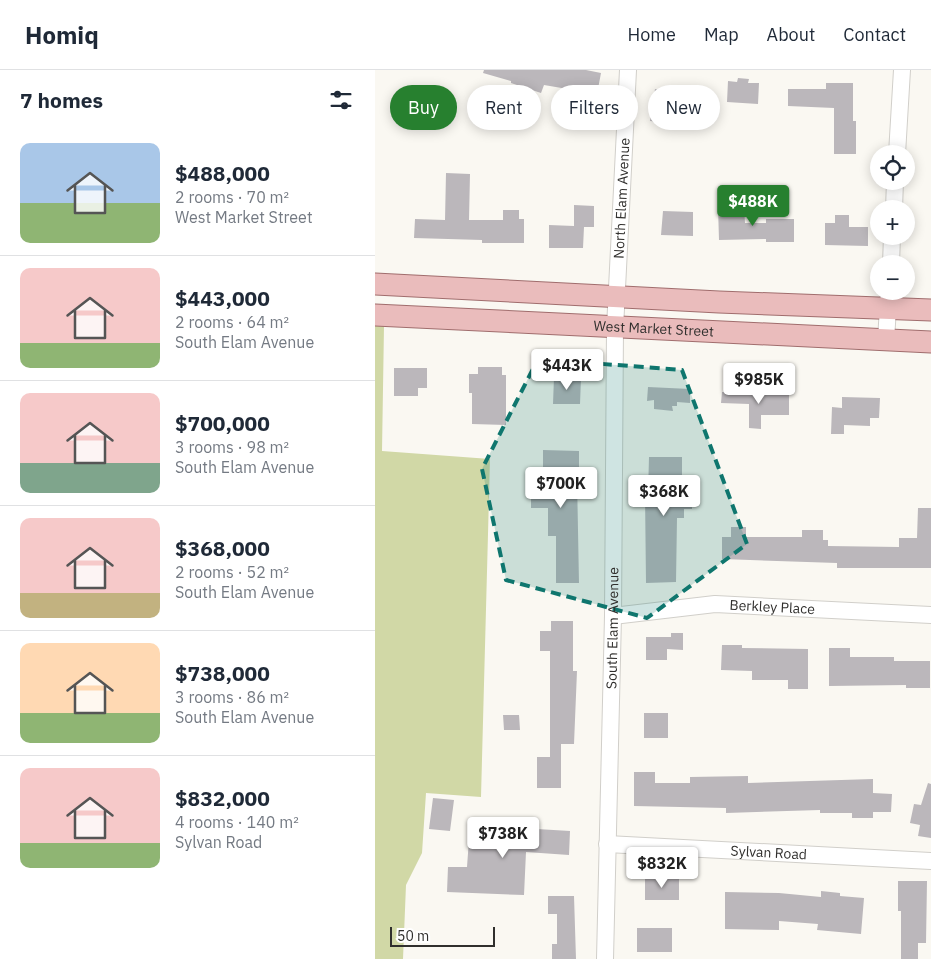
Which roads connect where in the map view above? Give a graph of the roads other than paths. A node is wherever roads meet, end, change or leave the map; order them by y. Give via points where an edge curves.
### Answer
1 (628, 70) edge
2 (902, 70) edge
3 (898, 145) edge
4 (375, 284) edge
5 (616, 296) junction
6 (870, 300) edge
7 (889, 300) edge
8 (931, 310) edge
9 (375, 315) edge
10 (615, 328) junction
11 (886, 340) junction
12 (931, 342) edge
13 (931, 615) edge
14 (613, 616) junction
15 (607, 844) junction
16 (931, 860) edge
17 (605, 959) edge

1 - 5 street, North Elam Avenue
2 - 3 street
4 - 5 main road
5 - 6 main road
5 - 10 street, South Elam Avenue
7 - 8 main road
7 - 11 street
9 - 10 main road, West Market Street
10 - 11 main road, West Market Street
10 - 14 street, South Elam Avenue
11 - 12 main road, West Market Street
13 - 14 street, Berkley Place via 715,604
14 - 15 street, South Elam Avenue
15 - 16 street, Sylvan Road
15 - 17 street, South Elam Avenue

